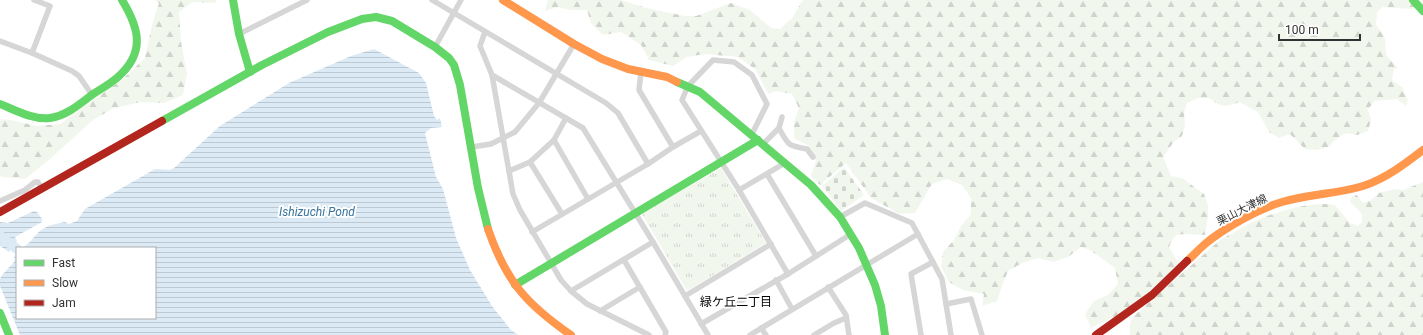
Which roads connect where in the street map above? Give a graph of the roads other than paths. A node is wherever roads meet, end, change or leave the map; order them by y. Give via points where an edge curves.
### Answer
1 (34, 0) edge
2 (122, 0) edge
3 (307, 0) edge
4 (432, 0) edge
5 (461, 0) edge
6 (504, 0) edge
7 (1413, 0) edge
8 (235, 1) edge
9 (1423, 11) edge
10 (453, 13) junction
11 (485, 32) junction
12 (239, 34) junction
13 (0, 41) edge
14 (574, 44) junction
15 (435, 47) junction
16 (32, 53) junction
17 (641, 71) junction
18 (250, 72) junction
19 (556, 74) junction
20 (492, 75) junction
21 (688, 86) junction
22 (92, 96) junction
23 (539, 103) junction
24 (0, 104) edge
25 (782, 117) dead end
26 (566, 118) junction
27 (779, 128) junction
28 (702, 131) junction
29 (503, 139) junction
30 (758, 139) junction
31 (554, 140) junction
32 (472, 147) junction
33 (672, 147) junction
34 (1423, 150) edge
35 (813, 157) dead end
36 (530, 162) junction
37 (721, 162) junction
38 (785, 163) junction
39 (648, 164) junction
40 (509, 171) junction
41 (767, 174) junction
42 (616, 182) junction
43 (42, 189) junction
44 (739, 190) junction
45 (588, 199) junction
46 (0, 201) edge
47 (0, 212) edge
48 (635, 213) junction
49 (562, 214) junction
50 (840, 217) junction
51 (532, 232) junction
52 (851, 234) junction
53 (918, 234) junction
54 (653, 242) junction
55 (771, 244) junction
56 (816, 256) junction
57 (624, 260) junction
58 (933, 262) junction
59 (551, 263) junction
60 (866, 264) junction
61 (788, 274) junction
62 (776, 280) junction
63 (515, 285) junction
64 (640, 287) junction
65 (828, 287) junction
66 (571, 291) junction
67 (685, 296) junction
68 (946, 304) junction
69 (792, 309) junction
70 (0, 312) edge
71 (600, 312) junction
72 (846, 318) junction
73 (701, 324) junction
74 (761, 328) junction
75 (9, 335) edge
76 (572, 335) edge
77 (649, 335) edge
78 (665, 335) edge
79 (708, 335) edge
80 (750, 335) edge
81 (766, 335) edge
82 (814, 335) edge
83 (849, 335) edge
84 (885, 335) edge
85 (921, 335) edge
86 (951, 335) edge
87 (982, 335) edge
88 (1096, 335) edge

1 - 16 street via 50,6
2 - 22 main road via 135,24 135,53 132,61 120,75
3 - 12 street
4 - 10 street
5 - 10 street
6 - 14 main road
7 - 9 main road
8 - 12 main road
10 - 11 street
10 - 15 street
11 - 19 street
11 - 20 street via 480,46
12 - 18 main road
13 - 16 street
14 - 17 main road via 614,64
14 - 19 street
15 - 18 main road via 392,21 384,18 362,19 328,32
15 - 32 main road via 449,58 458,75
16 - 22 street via 79,76
17 - 21 main road via 668,77
17 - 33 street via 639,90
18 - 43 main road
19 - 23 street
19 - 39 street via 612,107
20 - 23 street
20 - 29 street
21 - 28 street via 682,100
21 - 30 main road via 706,97
21 - 30 street via 713,60 734,62 752,75 767,104
22 - 24 main road via 51,118 37,118
23 - 26 street
23 - 29 street via 515,132
25 - 27 street
26 - 31 street
26 - 42 street via 583,128
27 - 30 street
27 - 35 street via 792,147 807,149
28 - 33 street
28 - 37 street
29 - 32 street
29 - 40 street
30 - 37 main road
30 - 38 main road
31 - 36 street
31 - 45 street
32 - 63 main road via 488,230 500,260
33 - 39 street
34 - 88 main road, 栗山大津線 via 1383,177 1363,186 1282,202 1228,228 1206,244 1152,295
36 - 40 street
36 - 49 street
37 - 44 street
37 - 48 main road
38 - 41 street
38 - 50 main road via 811,185
39 - 42 street
40 - 51 street via 513,194
41 - 44 street
41 - 56 street
42 - 45 street
42 - 48 street
43 - 46 street via 36,182
43 - 47 main road
44 - 55 street
45 - 49 street
48 - 54 street
48 - 59 main road
49 - 51 street
50 - 52 main road
50 - 53 street via 864,203 912,223
51 - 59 street
52 - 56 street
52 - 60 main road
53 - 58 street
53 - 60 street
54 - 57 street
54 - 67 street
55 - 61 street
55 - 67 street
56 - 61 street
57 - 64 street
57 - 66 street
58 - 68 street via 942,279
58 - 85 street via 910,274
59 - 63 main road
59 - 66 street
60 - 65 street
60 - 84 main road via 875,285
61 - 62 street
62 - 69 street
62 - 73 street
63 - 76 main road via 533,306
64 - 71 street
64 - 78 street via 666,332
65 - 69 street
65 - 72 street
66 - 71 street
67 - 73 street
68 - 86 street
68 - 87 street via 971,299
69 - 74 street
70 - 75 main road
71 - 77 street
72 - 82 street
72 - 83 street
73 - 79 street
74 - 80 street
74 - 81 street

